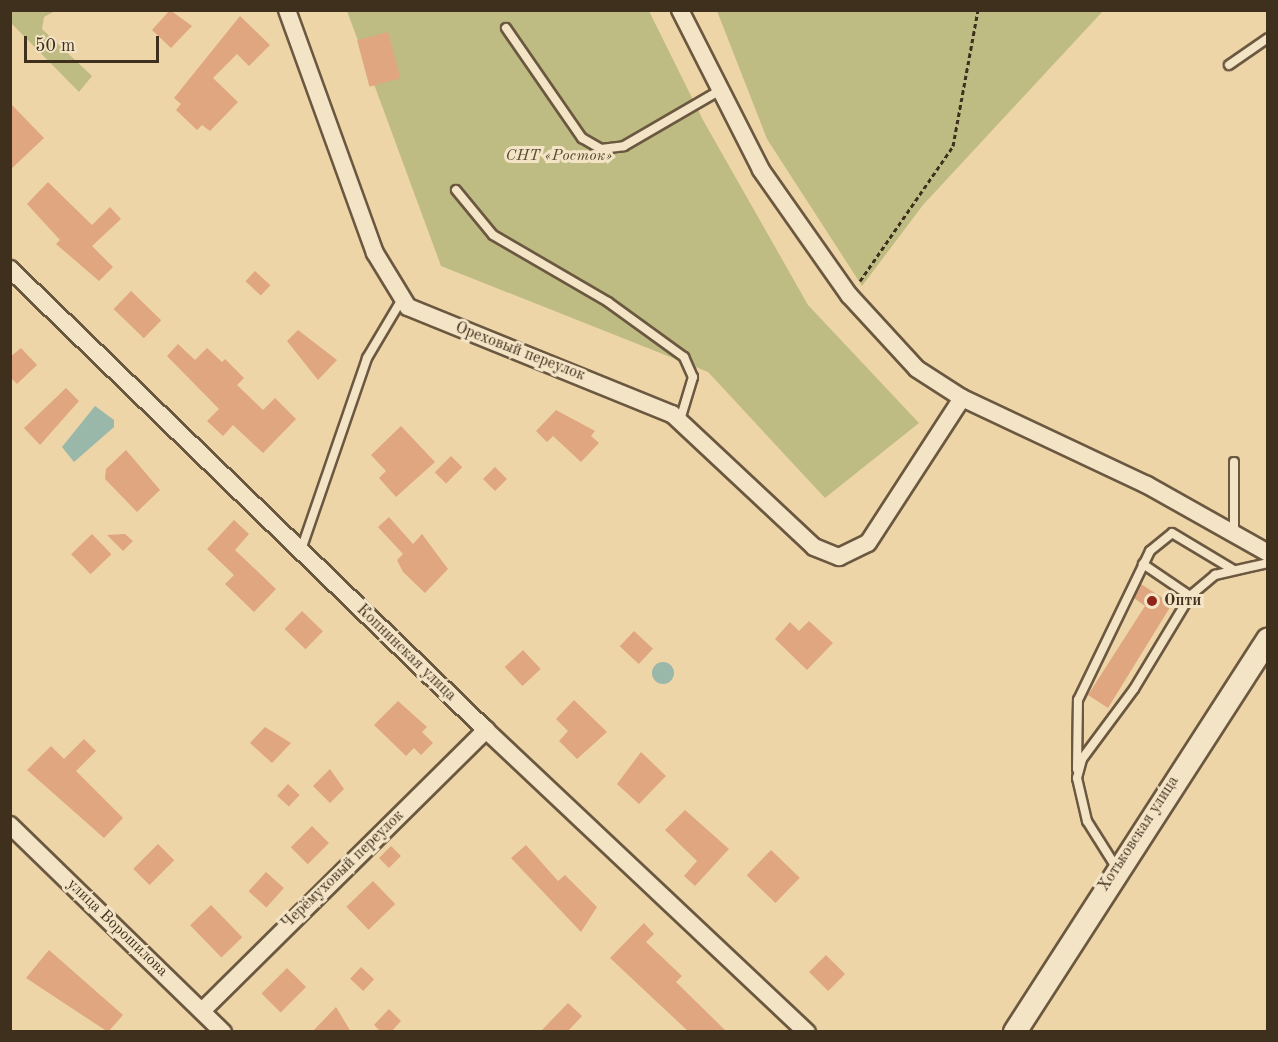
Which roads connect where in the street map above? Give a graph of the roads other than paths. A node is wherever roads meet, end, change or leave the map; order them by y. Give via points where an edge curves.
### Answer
1 (287, 10) edge
2 (680, 10) edge
3 (506, 28) dead end
4 (1268, 38) edge
5 (1229, 65) dead end
6 (719, 91) junction
7 (456, 190) dead end
8 (10, 269) edge
9 (402, 299) junction
10 (962, 398) junction
11 (681, 420) junction
12 (1234, 462) dead end
13 (1234, 534) junction
14 (300, 551) junction
15 (1268, 553) edge
16 (1268, 563) edge
17 (1143, 564) junction
18 (1232, 569) junction
19 (1190, 596) junction
20 (1268, 639) edge
21 (486, 730) junction
22 (1077, 778) junction
23 (10, 825) edge
24 (1116, 867) junction
25 (202, 1011) junction
26 (223, 1032) edge
27 (807, 1032) edge
28 (1015, 1032) edge

1 - 9 street, Ореховый переулок via 375,253
2 - 6 street
3 - 6 lane via 582,138 601,149 624,146
4 - 5 lane
6 - 10 street via 761,170 849,295 917,369
7 - 11 lane via 493,235 608,302 684,357 693,377
8 - 14 street, Копнинская улица
9 - 11 street, Ореховый переулок via 429,317 551,362
9 - 14 lane via 367,358
10 - 11 street, Ореховый переулок via 881,525 854,552 830,556 797,533
10 - 13 street via 1146,485
12 - 13 lane
13 - 15 street
14 - 21 street, Копнинская улица
16 - 18 lane
17 - 18 lane via 1172,533
17 - 19 lane
17 - 22 lane via 1078,700
18 - 19 lane via 1215,574
19 - 22 lane via 1134,689 1082,759
20 - 24 main road, Хотьковская улица
21 - 25 street, Черёмуховый переулок
21 - 27 street, Копнинская улица
22 - 24 lane via 1087,821
23 - 25 street, улица Ворошилова
24 - 28 main road, Хотьковская улица
25 - 26 street, улица Ворошилова

